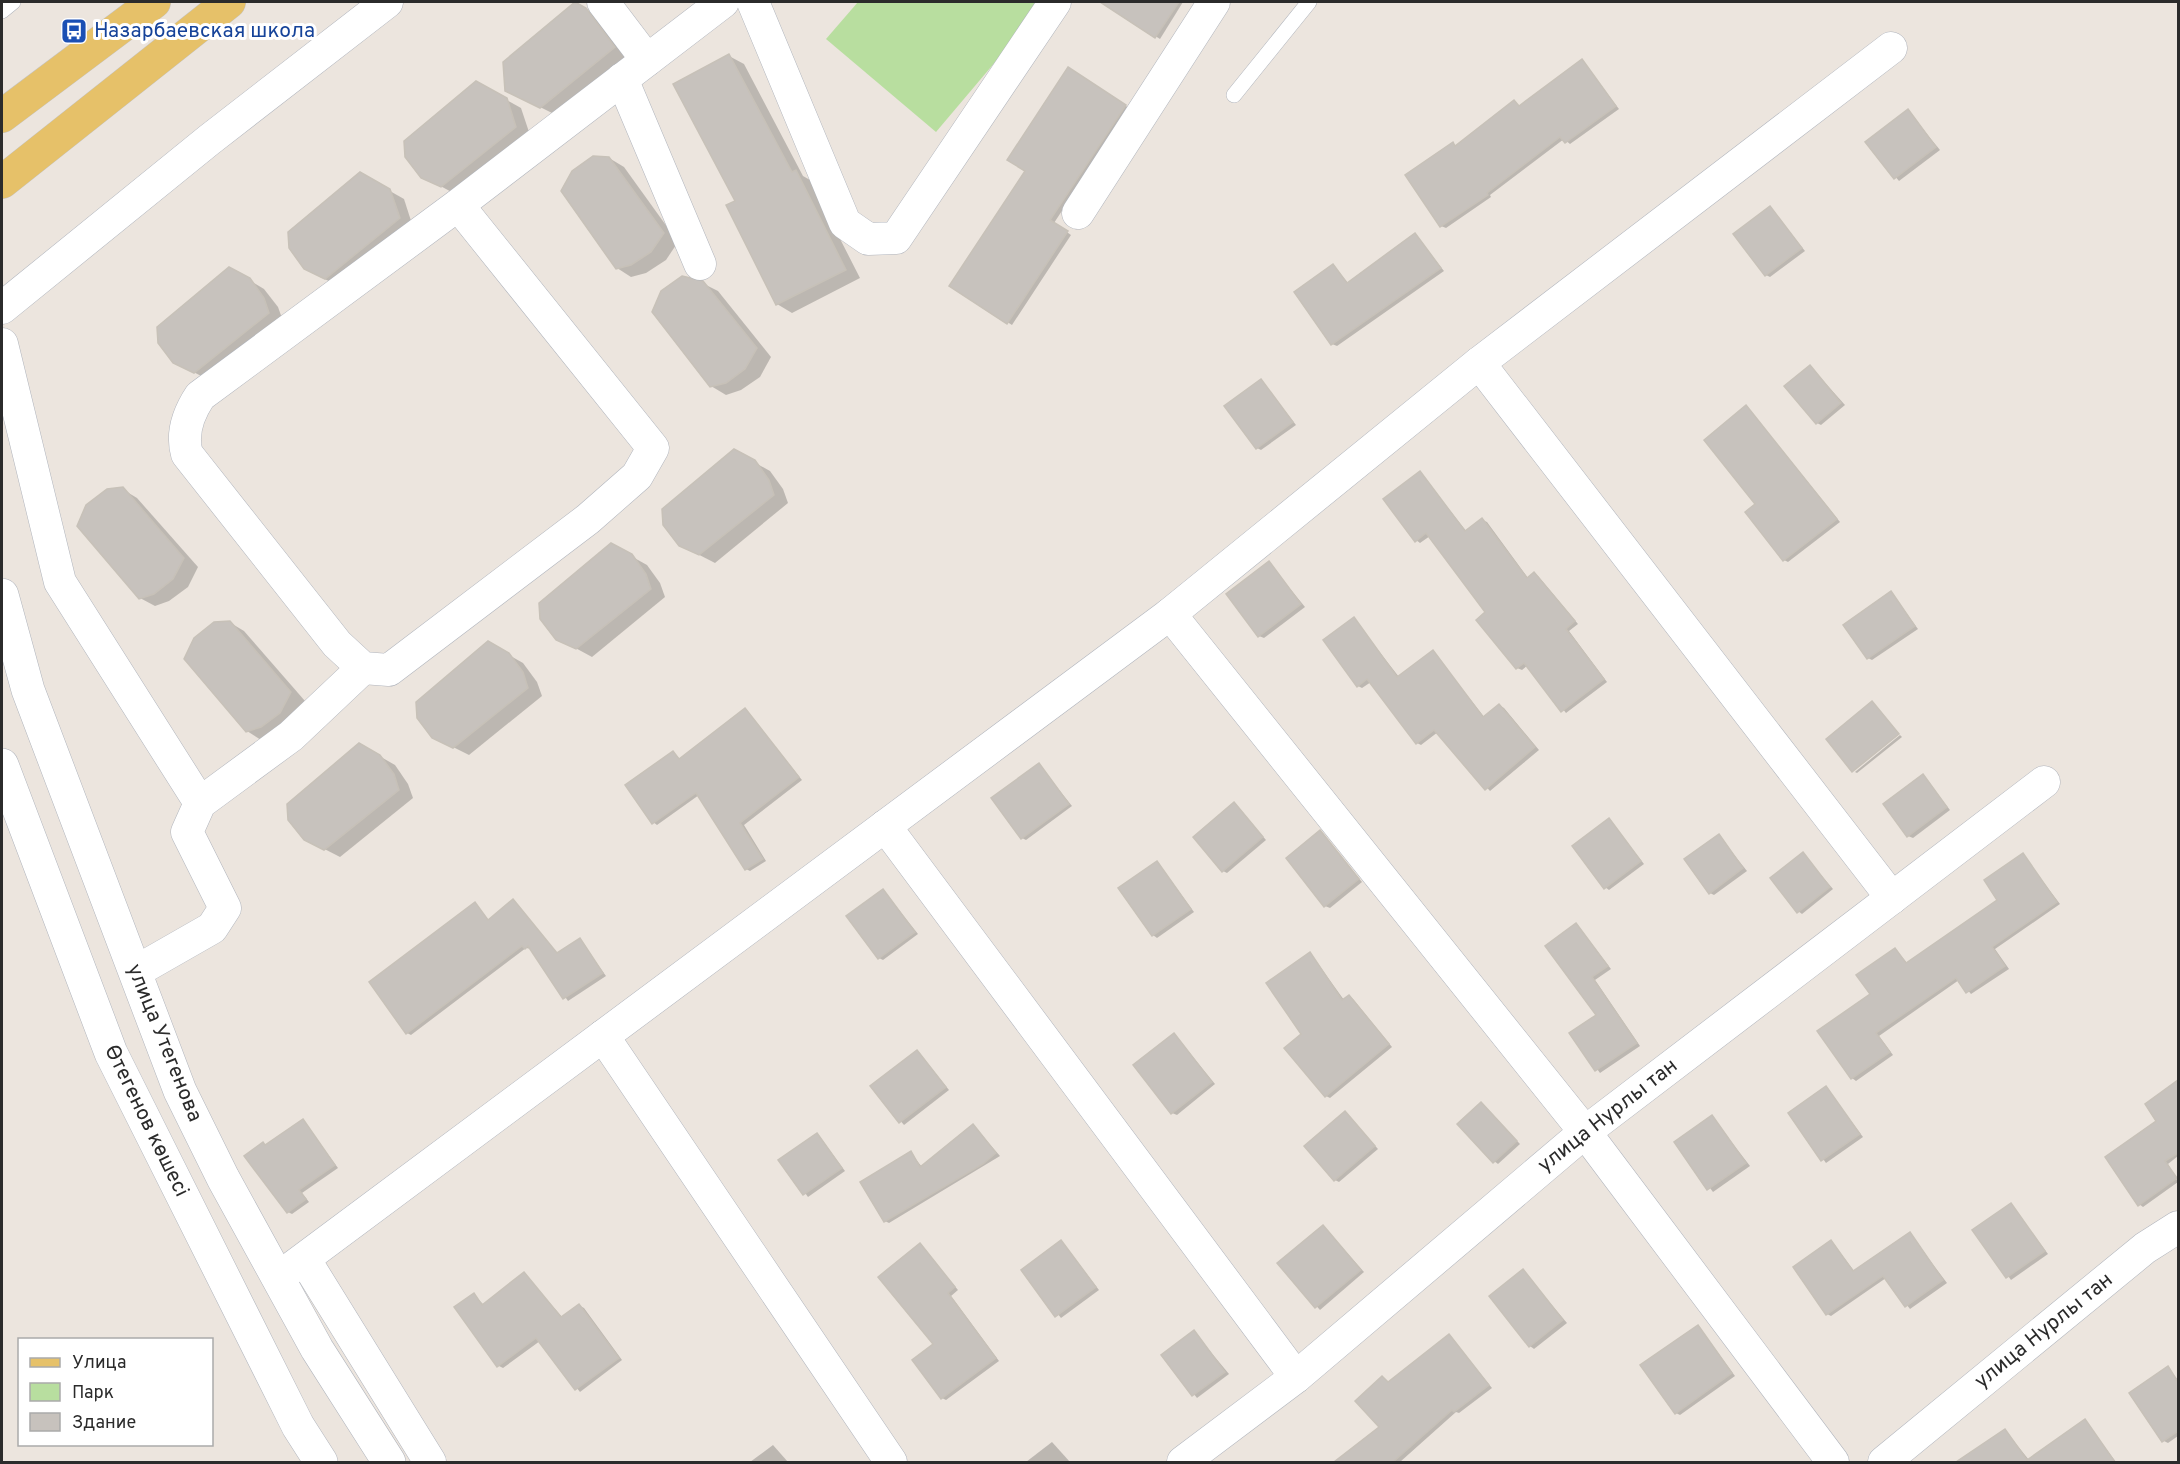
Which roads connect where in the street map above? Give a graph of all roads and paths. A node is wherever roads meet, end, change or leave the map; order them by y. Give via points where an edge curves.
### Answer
1 (13, 2) edge
2 (154, 2) edge
3 (229, 2) edge
4 (387, 2) edge
5 (603, 2) edge
6 (723, 2) edge
7 (753, 2) edge
8 (1055, 2) edge
9 (1214, 2) edge
10 (1309, 2) edge
11 (2, 10) edge
12 (1892, 48) dead end
13 (647, 60) junction
14 (622, 80) junction
15 (1234, 95) dead end
16 (2, 116) edge
17 (2, 183) edge
18 (458, 205) junction
19 (1078, 213) dead end
20 (700, 264) dead end
21 (2, 308) edge
22 (2, 344) edge
23 (1479, 363) junction
24 (2, 595) edge
25 (1170, 614) junction
26 (363, 668) junction
27 (2, 765) edge
28 (2044, 782) dead end
29 (200, 803) junction
30 (885, 826) junction
31 (1892, 898) junction
32 (135, 972) junction
33 (603, 1036) junction
34 (1586, 1132) junction
35 (2178, 1227) edge
36 (305, 1260) junction
37 (278, 1278) junction
38 (1296, 1377) junction
39 (321, 1462) edge
40 (389, 1462) edge
41 (430, 1462) edge
42 (891, 1462) edge
43 (1183, 1462) edge
44 (1833, 1462) edge
45 (1884, 1462) edge

1 - 11 lane
2 - 16 main road
3 - 17 main road
4 - 21 street
5 - 13 street
6 - 13 street
7 - 8 street via 845,223 868,239 896,238
9 - 19 street
10 - 15 lane
12 - 23 street
13 - 14 street
14 - 18 street
14 - 20 street
18 - 26 street via 200,396 185,428 188,454 208,482 337,644
18 - 26 street via 653,448 637,476 562,540 389,670
22 - 29 street via 60,582
23 - 25 street
23 - 31 street
24 - 32 main road, улица Утегенова via 28,690
25 - 30 street
25 - 34 street
26 - 29 street via 291,736
27 - 39 main road, Өтегенов көшесі via 111,1053 298,1426
28 - 31 street, улица Нурлы тан
29 - 32 street via 187,832 225,908 212,928
30 - 33 street
30 - 38 street
31 - 34 street, улица Нурлы тан
32 - 37 main road, улица Утегенова via 180,1091
33 - 36 street
33 - 42 street
34 - 38 street, улица Нурлы тан
34 - 44 street
35 - 45 street, улица Нурлы тан via 2145,1248
36 - 37 street
36 - 41 street
37 - 40 main road, улица Утегенова via 317,1349
38 - 43 street, улица Нурлы тан

